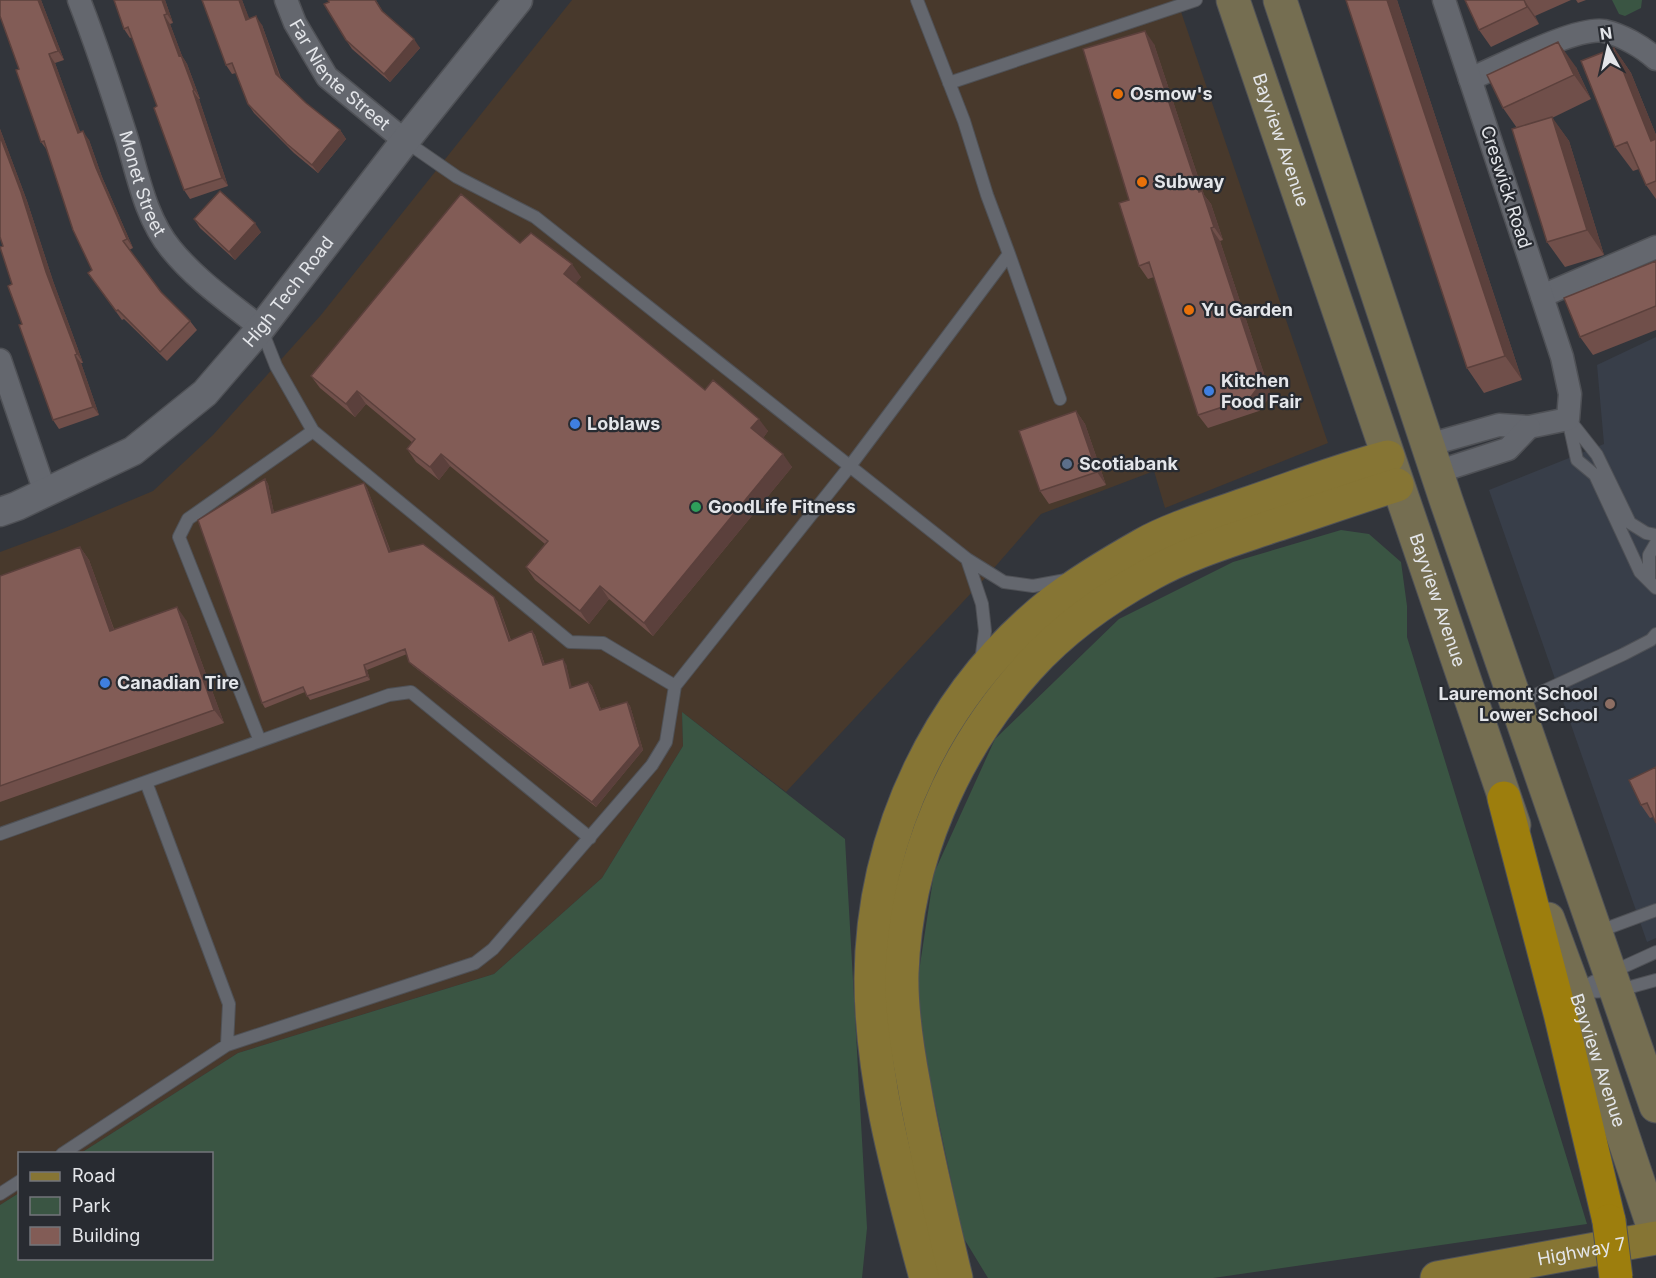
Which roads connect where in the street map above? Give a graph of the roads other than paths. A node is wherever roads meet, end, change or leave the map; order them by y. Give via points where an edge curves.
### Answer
1 (80, 0) edge
2 (286, 0) edge
3 (518, 0) edge
4 (917, 0) edge
5 (1196, 0) edge
6 (1233, 0) edge
7 (1281, 0) edge
8 (1444, 0) edge
9 (1656, 59) edge
10 (1470, 79) junction
11 (949, 83) junction
12 (405, 141) junction
13 (1656, 247) edge
14 (1009, 254) junction
15 (1542, 296) junction
16 (261, 327) junction
17 (0, 360) edge
18 (1060, 399) dead end
19 (1568, 419) junction
20 (313, 431) junction
21 (1433, 458) junction
22 (850, 466) junction
23 (1393, 471) junction
24 (45, 492) junction
25 (0, 512) edge
26 (1656, 535) edge
27 (1656, 543) edge
28 (967, 559) junction
29 (1093, 574) junction
30 (1652, 584) edge
31 (1656, 634) edge
32 (980, 673) junction
33 (675, 686) junction
34 (1517, 704) junction
35 (260, 741) junction
36 (146, 782) junction
37 (1504, 798) junction
38 (0, 834) edge
39 (590, 838) junction
40 (1656, 910) edge
41 (1596, 932) junction
42 (1656, 952) edge
43 (1656, 980) edge
44 (1613, 982) junction
45 (1575, 992) junction
46 (228, 1045) junction
47 (1656, 1106) edge
48 (65, 1152) edge
49 (18, 1182) edge
50 (0, 1194) edge
51 (924, 1208) junction
52 (1656, 1237) edge
53 (908, 1278) edge
54 (926, 1278) edge
55 (956, 1278) edge
56 (972, 1278) edge
57 (1437, 1278) edge
58 (1616, 1278) edge

1 - 16 street, Monet Street via 155,224 190,269
2 - 12 street, Far Niente Street via 327,77
3 - 12 street, High Tech Road
4 - 11 lane
5 - 11 lane
6 - 23 main road, Bayview Avenue
7 - 21 main road
8 - 10 street, Creswick Road
9 - 10 street via 1643,47 1603,31 1577,34
10 - 15 street, Creswick Road
11 - 14 lane
12 - 16 street, High Tech Road
12 - 22 lane via 457,177 535,217
13 - 15 street
14 - 18 lane
14 - 22 lane
15 - 19 street, Creswick Road via 1565,368 1570,394
16 - 20 lane via 276,366
16 - 24 street, High Tech Road via 205,393 133,451
17 - 24 street
19 - 21 street via 1529,427 1509,449
19 - 26 lane via 1597,455 1630,523
19 - 30 lane via 1577,460 1595,475 1640,572
20 - 33 lane via 570,642 603,643
20 - 35 lane via 188,519 179,537
21 - 23 main road
21 - 34 main road
22 - 28 lane
22 - 33 lane
23 - 29 main road via 1357,465 1145,543
23 - 37 main road, Bayview Avenue
23 - 51 main road via 1153,573 1085,615 1029,666 986,721 952,778 923,848 909,909 902,973 908,1051 920,1119
24 - 25 street, High Tech Road
27 - 30 lane via 1648,555
28 - 29 lane via 1004,582 1033,586
28 - 32 lane via 982,604 985,631
29 - 32 main road via 1053,602
31 - 34 lane via 1624,654
32 - 51 main road via 920,768 898,818 881,877 875,925 871,979 882,1098
33 - 39 lane via 666,742 652,765
34 - 41 main road
35 - 36 lane
35 - 39 lane via 389,695 411,692
36 - 38 lane
36 - 46 lane via 229,1004
37 - 45 main road, Bayview Avenue
37 - 58 highway, bridge via 1609,1221
39 - 46 lane via 493,949 475,963
40 - 41 lane
41 - 44 main road
42 - 44 lane
43 - 44 lane
44 - 45 lane
44 - 45 lane
44 - 47 main road
45 - 52 main road, Bayview Avenue
46 - 48 lane
49 - 50 lane
51 - 53 main road
51 - 54 main road
51 - 55 main road
51 - 56 main road
52 - 57 main road, Highway 7

